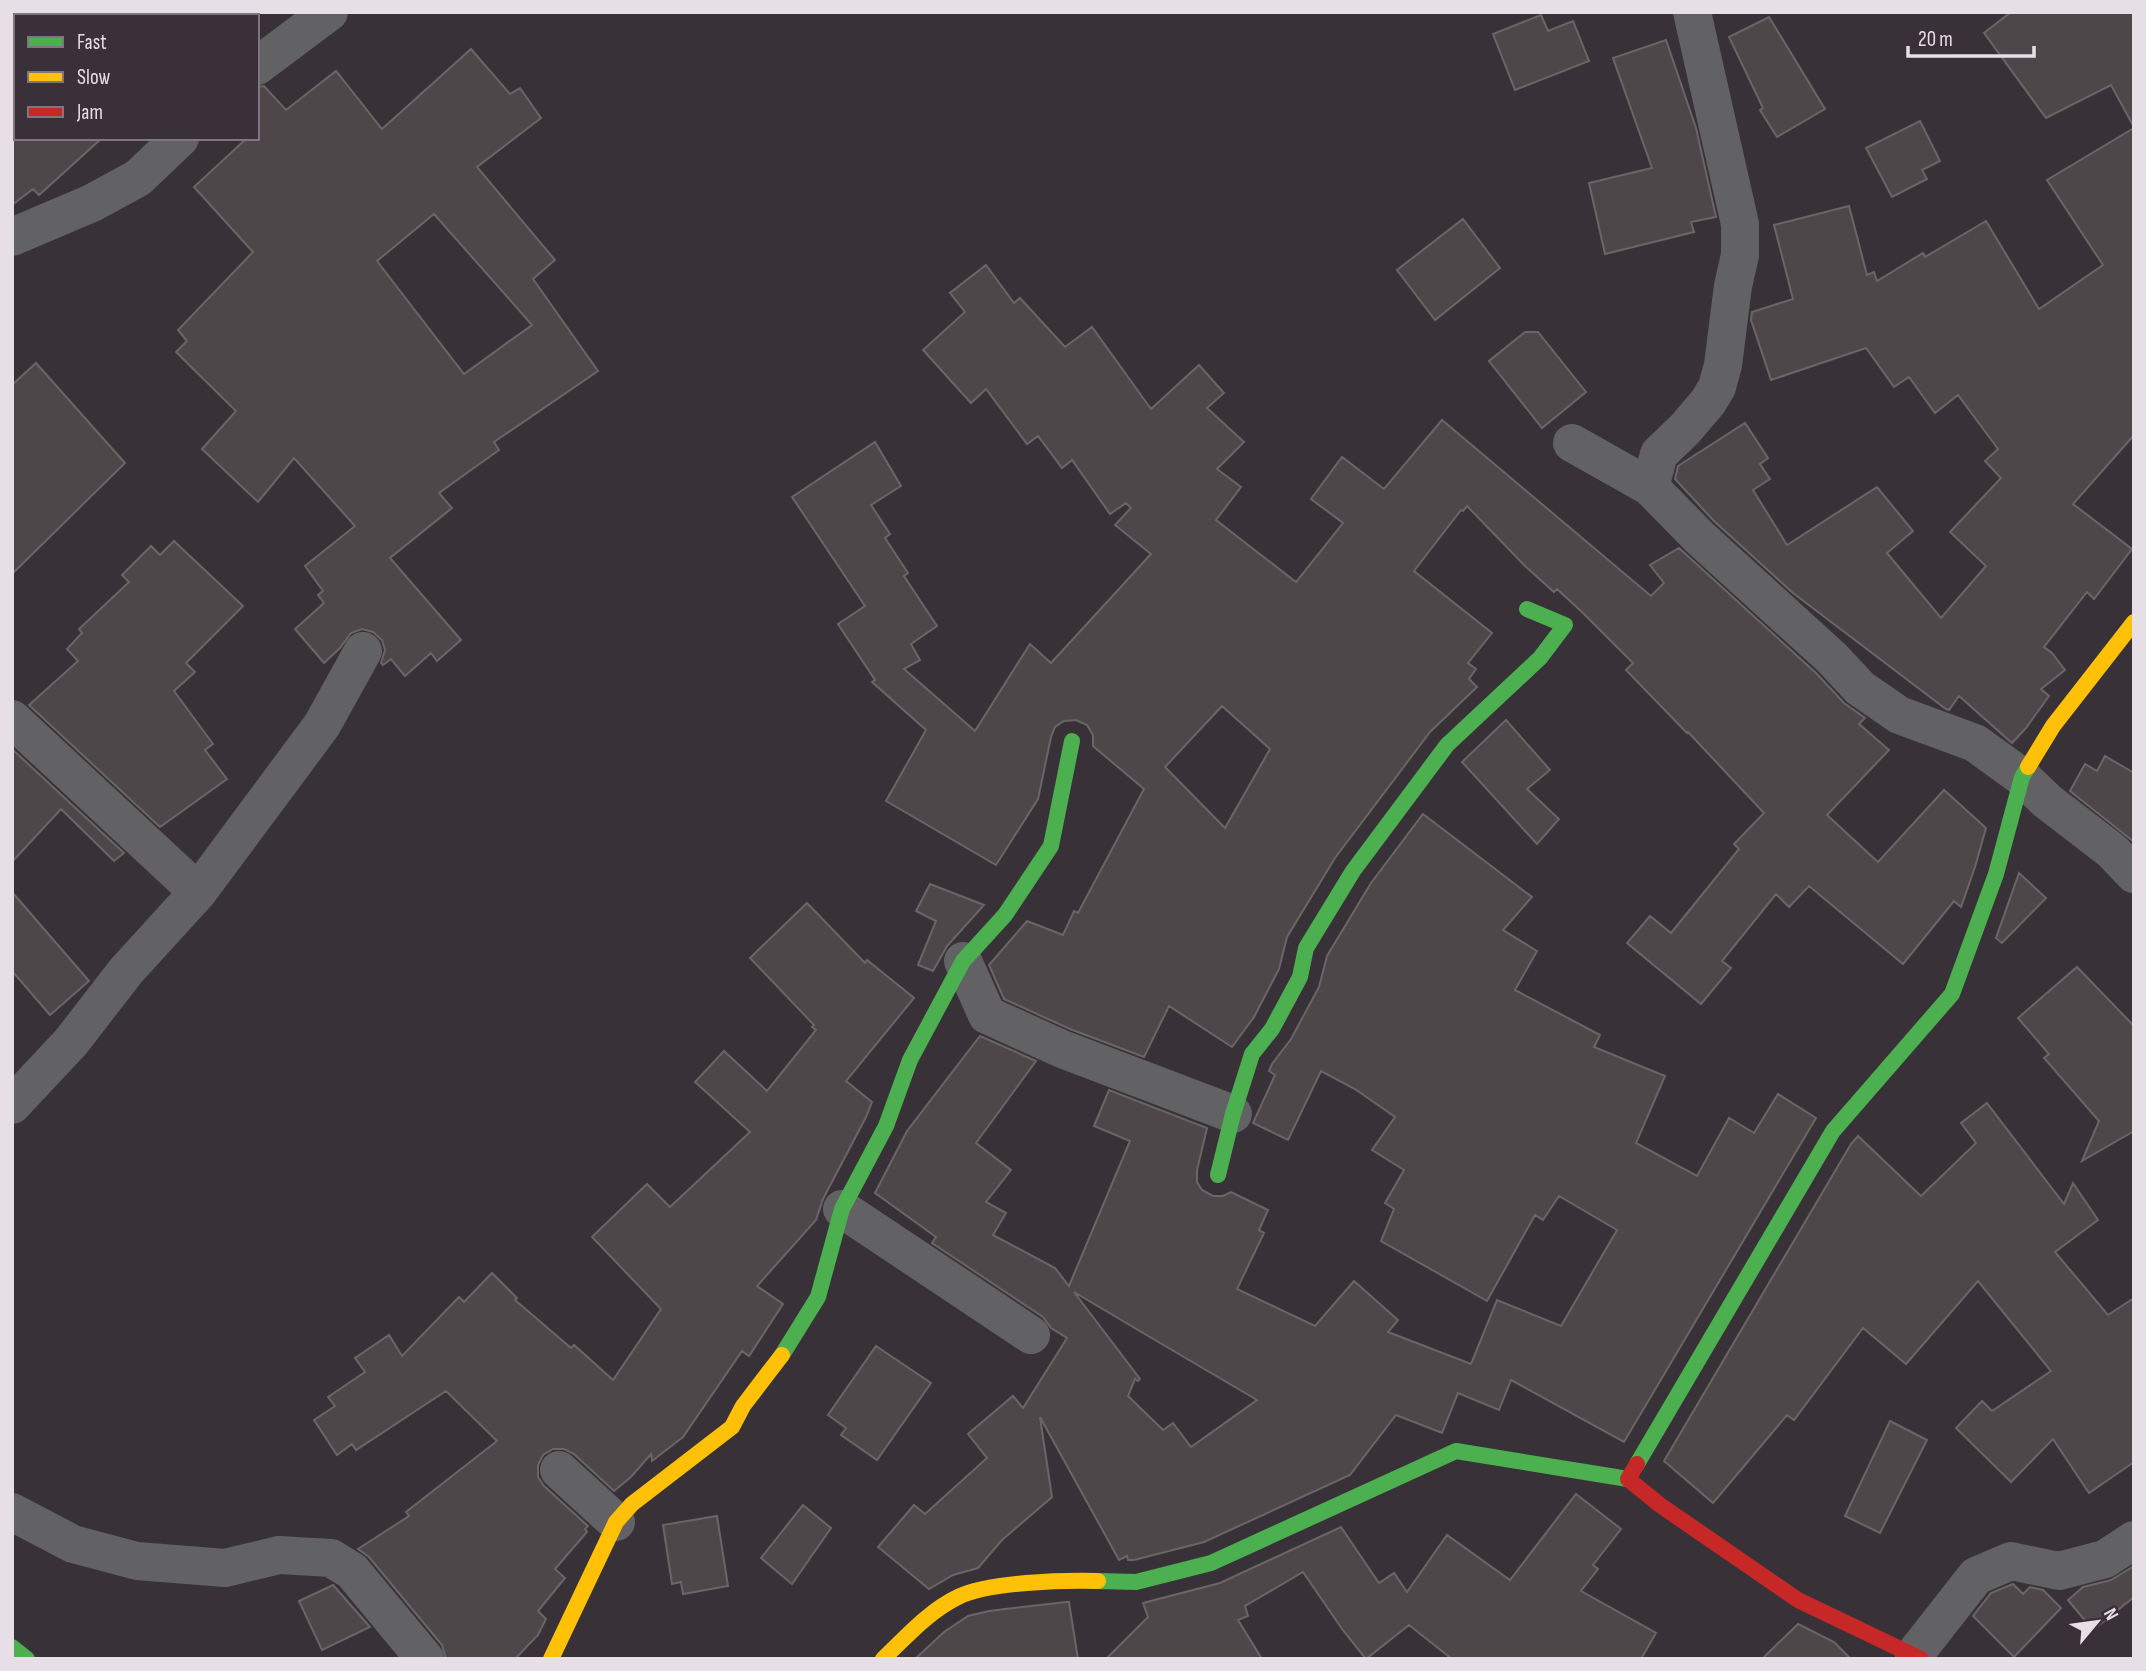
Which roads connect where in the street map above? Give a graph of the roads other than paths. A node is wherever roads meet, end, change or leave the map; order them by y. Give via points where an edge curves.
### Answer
1 (329, 12) edge
2 (1692, 12) edge
3 (259, 64) edge
4 (178, 140) edge
5 (12, 237) edge
6 (1572, 443) dead end
7 (1650, 487) junction
8 (1527, 609) dead end
9 (2134, 622) edge
10 (363, 651) dead end
11 (12, 719) edge
12 (1072, 741) dead end
13 (2022, 777) junction
14 (2134, 874) edge
15 (198, 892) junction
16 (963, 961) junction
17 (12, 1105) edge
18 (1233, 1114) junction
19 (1218, 1175) dead end
20 (842, 1209) junction
21 (1031, 1335) dead end
22 (559, 1470) dead end
23 (1628, 1479) junction
24 (12, 1512) edge
25 (616, 1522) junction
26 (2134, 1540) edge
27 (12, 1647) edge
28 (1917, 1657) edge
29 (27, 1659) edge
30 (425, 1659) edge
31 (551, 1659) edge
32 (883, 1659) edge

1 - 3 street
2 - 7 street via 1740,224 1740,255 1717,387 1659,454
4 - 5 street via 138,178
6 - 7 street
7 - 13 street via 1860,688 1899,715 1975,743
8 - 18 street via 1565,625 1540,657 1447,745 1353,871 1306,948 1300,977 1272,1028 1252,1054
9 - 13 street via 2053,726
10 - 15 street via 322,725
11 - 15 street
12 - 16 street via 1051,846 1005,915
13 - 14 street
13 - 23 street via 1996,874 1952,994 1833,1131
15 - 17 street
16 - 18 street via 987,1015 1062,1049
16 - 20 street via 910,1060 886,1126
18 - 19 street
20 - 21 street
20 - 25 street via 818,1297 732,1427 632,1504
22 - 25 street
23 - 28 street via 1798,1600
23 - 32 street via 1456,1451 1212,1563 1136,1582 1065,1580 959,1596 930,1615
24 - 30 street via 73,1544 137,1562 225,1568 279,1555 331,1558 352,1571
25 - 31 street
26 - 28 street via 2105,1559 2059,1571 2011,1562 1976,1576
27 - 29 street

